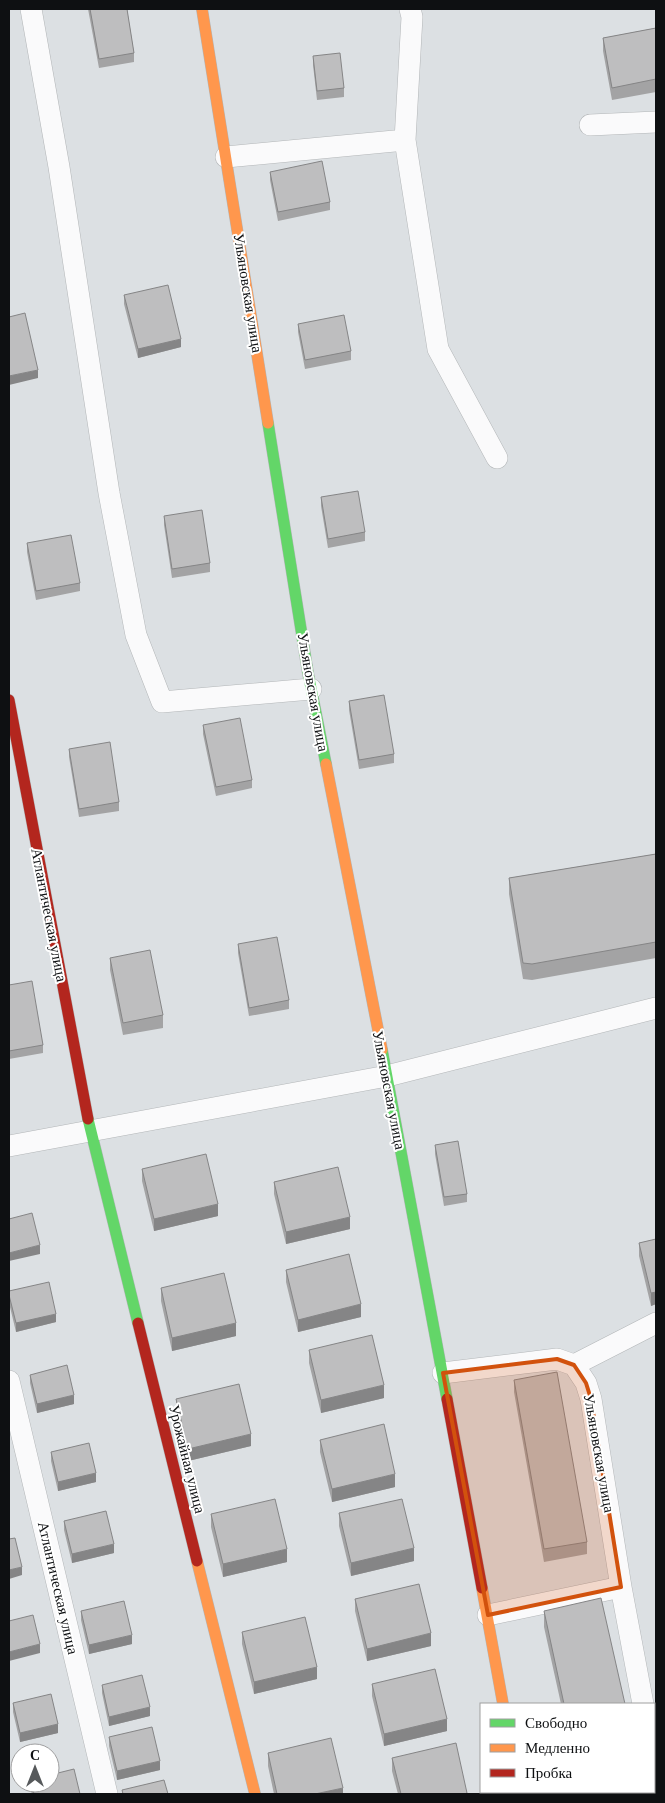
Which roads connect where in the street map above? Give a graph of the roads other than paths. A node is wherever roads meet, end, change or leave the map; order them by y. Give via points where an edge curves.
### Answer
1 (31, 9) edge
2 (202, 9) edge
3 (410, 9) edge
4 (656, 122) edge
5 (590, 126) dead end
6 (405, 140) junction
7 (226, 157) junction
8 (497, 458) dead end
9 (311, 689) junction
10 (9, 700) edge
11 (656, 1008) edge
12 (387, 1076) junction
13 (90, 1130) junction
14 (9, 1146) edge
15 (656, 1323) edge
16 (574, 1365) junction
17 (442, 1373) junction
18 (9, 1381) edge
19 (621, 1587) junction
20 (488, 1615) junction
21 (504, 1703) edge
22 (643, 1703) edge
23 (107, 1794) edge
24 (255, 1794) edge

1 - 9 street via 59,166 109,493 134,626 162,702
2 - 7 street, Ульяновская улица
3 - 6 street
4 - 5 street
6 - 7 street
6 - 8 street via 438,349
7 - 9 street, Ульяновская улица
9 - 12 street, Ульяновская улица
10 - 13 street, Атлантическая улица
11 - 12 street
12 - 13 street
12 - 17 street, Ульяновская улица
13 - 14 street
13 - 24 street, Урожайная улица
15 - 16 street
16 - 17 street via 557,1359
16 - 19 street, Ульяновская улица via 586,1382 591,1399
17 - 20 street, Ульяновская улица
18 - 23 street, Атлантическая улица
19 - 20 street
19 - 22 street, Ульяновская улица
20 - 21 street, Ульяновская улица

